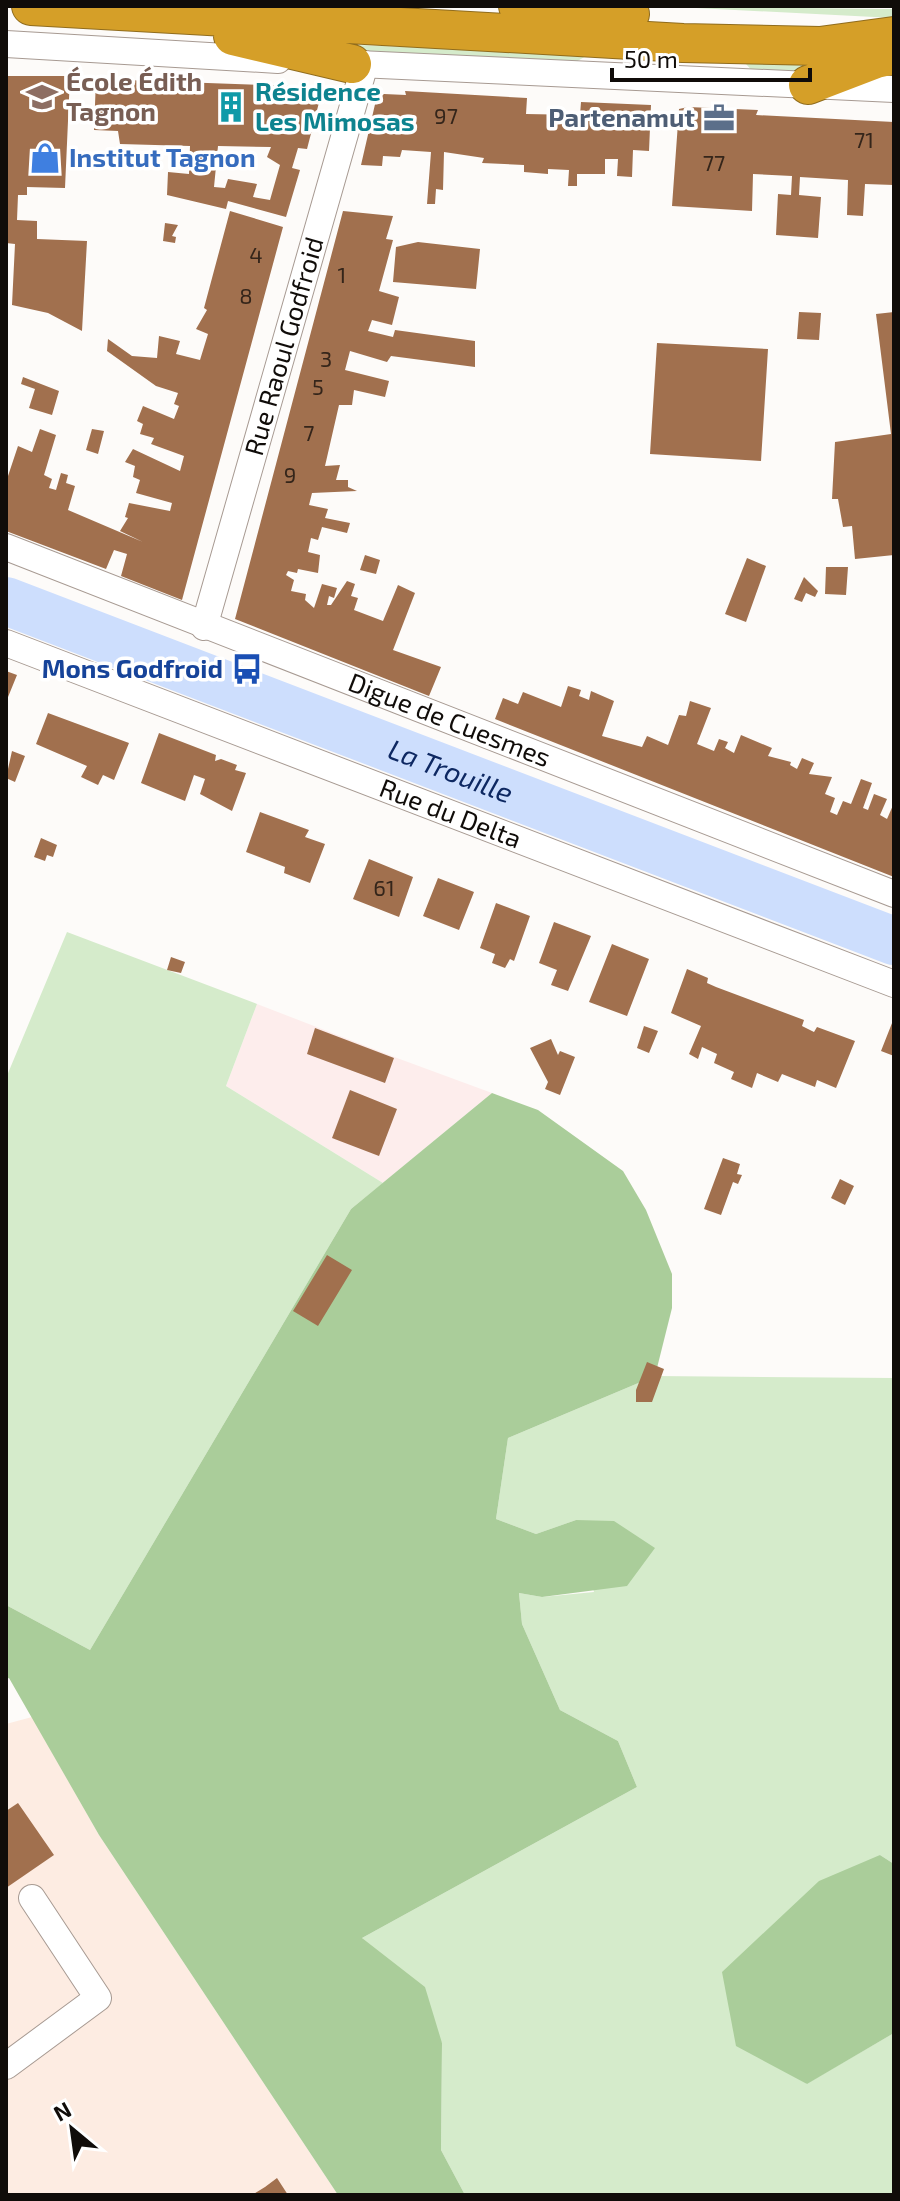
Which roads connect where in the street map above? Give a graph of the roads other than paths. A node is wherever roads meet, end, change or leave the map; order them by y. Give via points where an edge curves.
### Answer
1 (31, 6) edge
2 (518, 6) edge
3 (89, 10) junction
4 (894, 33) edge
5 (6, 44) edge
6 (894, 55) edge
7 (358, 64) junction
8 (808, 85) junction
9 (894, 89) edge
10 (6, 547) edge
11 (204, 627) junction
12 (6, 643) edge
13 (894, 894) edge
14 (894, 984) edge
15 (32, 1898) dead end
16 (6, 2066) edge

1 - 3 highway
2 - 4 highway
3 - 4 highway via 683,43 820,46
3 - 7 highway
5 - 7 street
6 - 8 highway
7 - 8 street
7 - 11 street, Rue Raoul Godfroid
8 - 9 street
10 - 11 street, Digue de Cuesmes
11 - 13 street, Digue de Cuesmes
12 - 14 street, Rue du Delta
15 - 16 street via 98,1998

